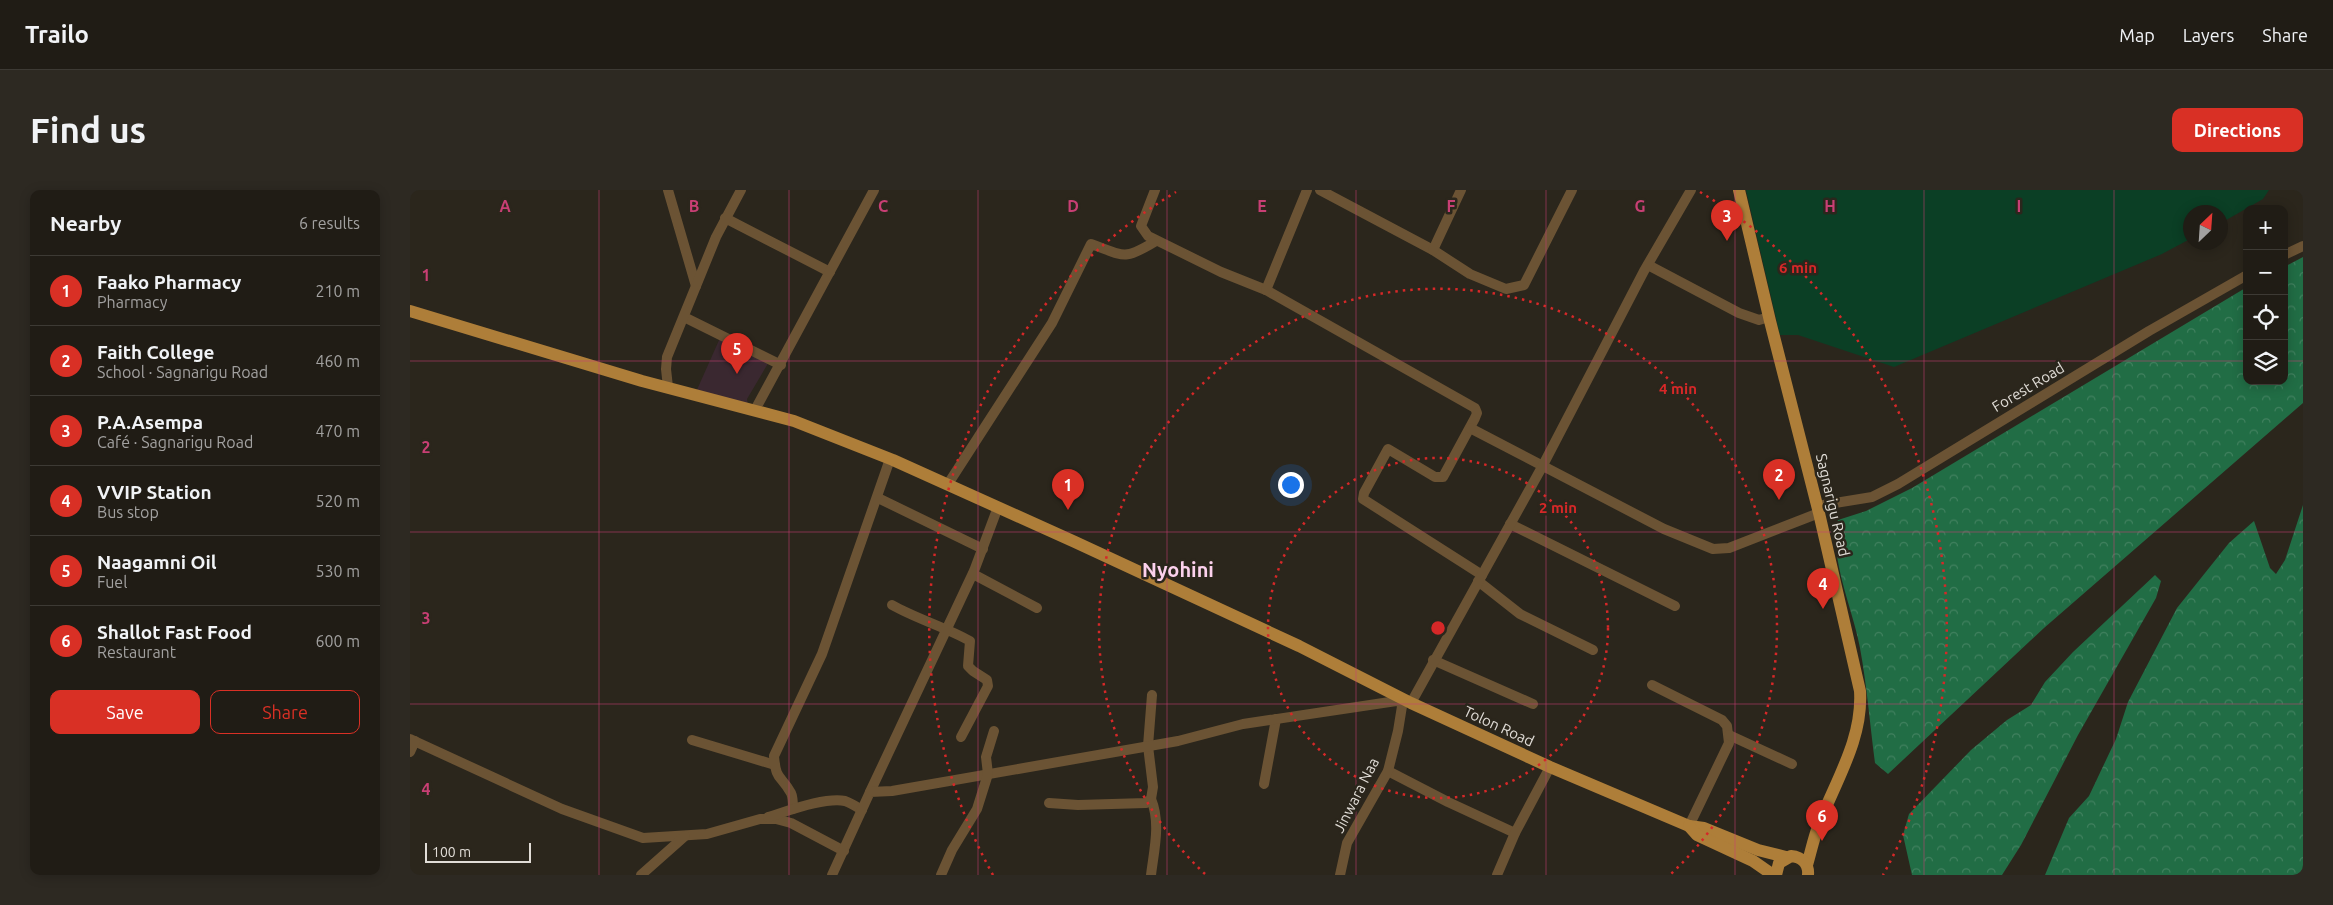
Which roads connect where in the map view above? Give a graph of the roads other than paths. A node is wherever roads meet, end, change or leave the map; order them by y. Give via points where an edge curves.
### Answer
1 (668, 190) edge
2 (741, 190) edge
3 (874, 190) edge
4 (1155, 190) edge
5 (1307, 190) edge
6 (1320, 190) edge
7 (1462, 190) edge
8 (1572, 190) edge
9 (1691, 190) edge
10 (1739, 190) edge
11 (1332, 192) edge
12 (726, 218) junction
13 (1156, 241) junction
14 (2303, 246) edge
15 (1433, 250) junction
16 (2288, 253) edge
17 (1648, 265) junction
18 (830, 272) junction
19 (2243, 277) edge
20 (696, 286) junction
21 (1266, 290) junction
22 (410, 310) edge
23 (684, 317) junction
24 (1769, 317) junction
25 (781, 365) junction
26 (668, 388) junction
27 (755, 410) junction
28 (1470, 428) junction
29 (890, 459) junction
30 (1542, 467) junction
31 (948, 484) junction
32 (878, 498) junction
33 (998, 507) junction
34 (1818, 510) junction
35 (1510, 524) junction
36 (983, 549) junction
37 (973, 574) junction
38 (1480, 578) junction
39 (892, 605) dead end
40 (1675, 606) dead end
41 (1037, 608) dead end
42 (947, 628) junction
43 (1593, 650) dead end
44 (1433, 660) junction
45 (1652, 685) dead end
46 (1152, 695) dead end
47 (1407, 702) junction
48 (1533, 704) dead end
49 (1276, 719) junction
50 (994, 731) dead end
51 (1729, 735) junction
52 (961, 738) dead end
53 (412, 740) edge
54 (692, 740) dead end
55 (1148, 746) junction
56 (410, 752) edge
57 (1792, 764) dead end
58 (775, 765) junction
59 (1550, 767) junction
60 (1388, 771) junction
61 (988, 774) junction
62 (1264, 784) dead end
63 (870, 792) junction
64 (1151, 799) junction
65 (1049, 803) dead end
66 (793, 809) junction
67 (862, 810) junction
68 (760, 819) junction
69 (1819, 825) junction
70 (1689, 826) junction
71 (1514, 833) junction
72 (686, 836) junction
73 (844, 851) junction
74 (1789, 856) junction
75 (1809, 872) edge
76 (641, 875) edge
77 (832, 875) edge
78 (941, 875) edge
79 (1151, 875) edge
80 (1340, 875) edge
81 (1497, 875) edge
82 (1775, 875) edge

1 - 20 street
2 - 12 street
3 - 18 street
4 - 13 street via 1141,226 1144,233
5 - 21 street
6 - 11 street
7 - 15 street
8 - 15 street via 1524,285 1506,289 1470,274
9 - 17 street, Jinwara Naa
10 - 24 main road, Sagnarigu Road
11 - 15 street
12 - 18 street
12 - 20 street
13 - 21 street
13 - 31 street via 1126,256 1091,244 1052,323
14 - 16 street
17 - 24 street via 1739,313 1759,320
17 - 30 street, Jinwara Naa
18 - 25 street
19 - 34 street, Forest Road via 1898,484 1872,496
20 - 23 street
21 - 28 street via 1475,408 1477,413
22 - 26 main road, Tolon Road
23 - 25 street
23 - 26 street via 666,361
24 - 34 main road, Sagnarigu Road
25 - 27 street
26 - 27 main road, Tolon Road
27 - 29 main road, Tolon Road via 822,431
28 - 30 street, Forest Road
28 - 38 street via 1442,477 1388,449 1364,493 1364,499
29 - 31 main road, Tolon Road
29 - 32 street
30 - 34 street, Forest Road via 1664,529 1714,550 1729,548
30 - 35 street, Jinwara Naa
31 - 33 main road, Tolon Road
32 - 36 street
32 - 58 street via 822,654 774,756
33 - 36 street
33 - 47 main road, Tolon Road via 1299,646
34 - 69 main road, Sagnarigu Road via 1860,691 1861,708 1856,735
35 - 38 street, Jinwara Naa
35 - 40 street
36 - 37 street
37 - 41 street
37 - 42 street
38 - 43 street via 1520,614
38 - 44 street, Jinwara Naa
39 - 42 street
42 - 52 street via 970,641 968,666 987,680 988,686
42 - 63 street
44 - 47 street, Jinwara Naa
44 - 48 street
45 - 51 street via 1722,720
46 - 55 street
47 - 49 street
47 - 59 main road, Tolon Road
47 - 60 street, Jinwara Naa
49 - 55 street
49 - 62 street
50 - 61 street via 986,757
51 - 57 street
51 - 70 street via 1729,743
53 - 56 street
53 - 72 street via 540,799 623,832 643,838
54 - 58 street
55 - 61 street
55 - 64 street via 1153,787
58 - 66 street via 779,779 791,794
59 - 70 main road, Tolon Road
59 - 71 street
60 - 71 street
60 - 80 street, Jinwara Naa via 1348,843
61 - 63 street
61 - 78 street via 977,809
63 - 67 street
64 - 65 street via 1146,803
64 - 79 street via 1155,808 1156,843
66 - 67 street via 836,800
66 - 68 street
67 - 73 street
68 - 72 street via 707,834
68 - 73 street via 791,823
69 - 74 main road, Sagnarigu Road
69 - 75 main road, Sagnarigu Road
70 - 74 main road via 1704,828 1758,850
70 - 82 main road via 1696,835 1754,861
71 - 81 street
72 - 76 street
73 - 77 street
74 - 75 main road via 1801,858
74 - 82 main road, Sagnarigu Road via 1779,863

